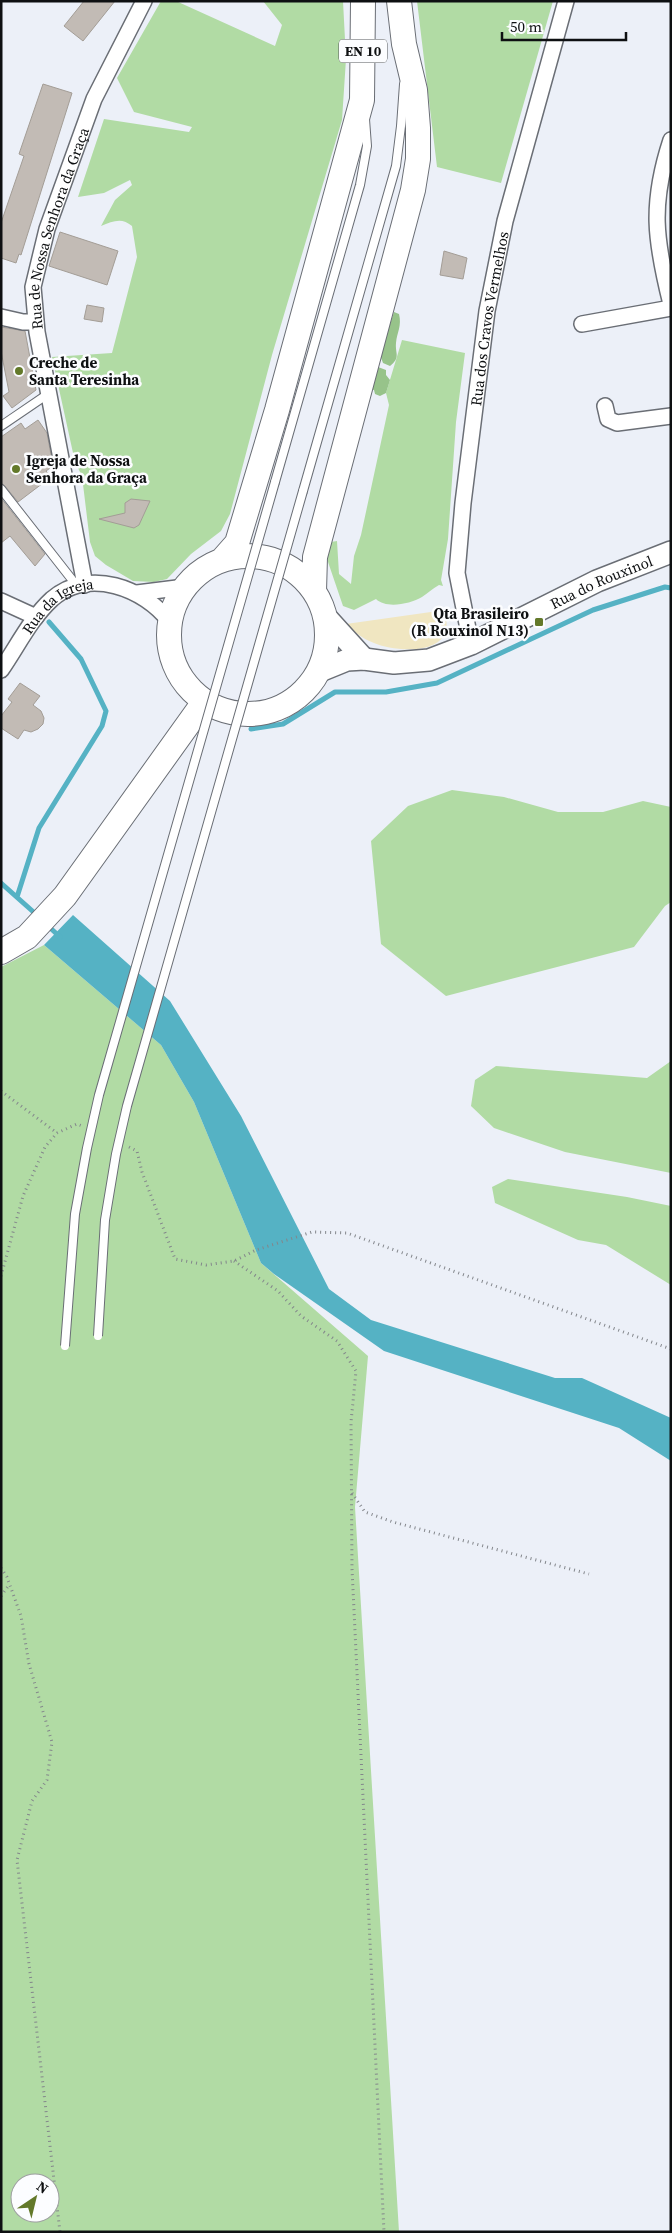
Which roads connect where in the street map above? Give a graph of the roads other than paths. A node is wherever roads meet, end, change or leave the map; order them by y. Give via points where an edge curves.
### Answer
1 (144, 1) edge
2 (363, 1) edge
3 (400, 1) edge
4 (566, 1) edge
5 (404, 44) junction
6 (362, 100) junction
7 (671, 140) edge
8 (671, 304) edge
9 (671, 308) edge
10 (1, 317) edge
11 (36, 322) junction
12 (582, 324) dead end
13 (48, 394) junction
14 (605, 406) dead end
15 (671, 416) edge
16 (1, 426) edge
17 (1, 489) edge
18 (671, 552) edge
19 (222, 560) junction
20 (81, 586) junction
21 (185, 587) junction
22 (314, 592) junction
23 (137, 593) junction
24 (1, 601) edge
25 (325, 616) junction
26 (36, 617) junction
27 (170, 622) junction
28 (471, 644) junction
29 (364, 659) junction
30 (1, 670) edge
31 (320, 670) junction
32 (204, 702) junction
33 (1, 952) edge
34 (98, 1336) dead end
35 (65, 1346) dead end

1 - 11 street, Rua de Nossa Senhora da Graça via 94,99 47,229 33,287
2 - 6 main road, EN 10
3 - 5 main road, EN 10
4 - 28 street, Rua dos Cravos Vermelhos via 505,221 487,311 457,573
5 - 22 main road via 415,90 418,128 413,190 315,557
5 - 34 lane, bridge via 402,126 396,166 127,1106 105,1220
6 - 19 main road via 272,429 237,543
6 - 35 lane, bridge via 366,129 365,166 97,1104 75,1214
7 - 8 street via 662,169 656,209 661,265
9 - 12 street
10 - 11 street
11 - 13 street, Rua de Nossa Senhora da Graça
13 - 16 lane
13 - 20 street, Rua de Nossa Senhora da Graça
14 - 15 street via 608,419 617,423
17 - 20 lane
18 - 28 main road, Rua do Rouxinol via 597,581
19 - 21 main road via 201,571
19 - 22 main road via 248,556 273,560 296,572
20 - 23 street, Rua da Igreja via 107,584
20 - 26 street, Rua da Igreja via 57,595
21 - 23 street, Rua da Igreja
21 - 27 main road
22 - 25 main road
23 - 27 street, Rua da Igreja via 160,609
24 - 26 street
25 - 29 main road
25 - 31 main road via 327,644
26 - 30 street, Rua da Igreja
27 - 32 main road via 169,645 176,667
28 - 29 main road, Rua do Rouxinol via 429,660 394,663
29 - 31 main road, Rua do Rouxinol via 347,660
31 - 32 main road via 304,692 282,708 256,715 229,712
32 - 33 main road via 65,896 28,936

